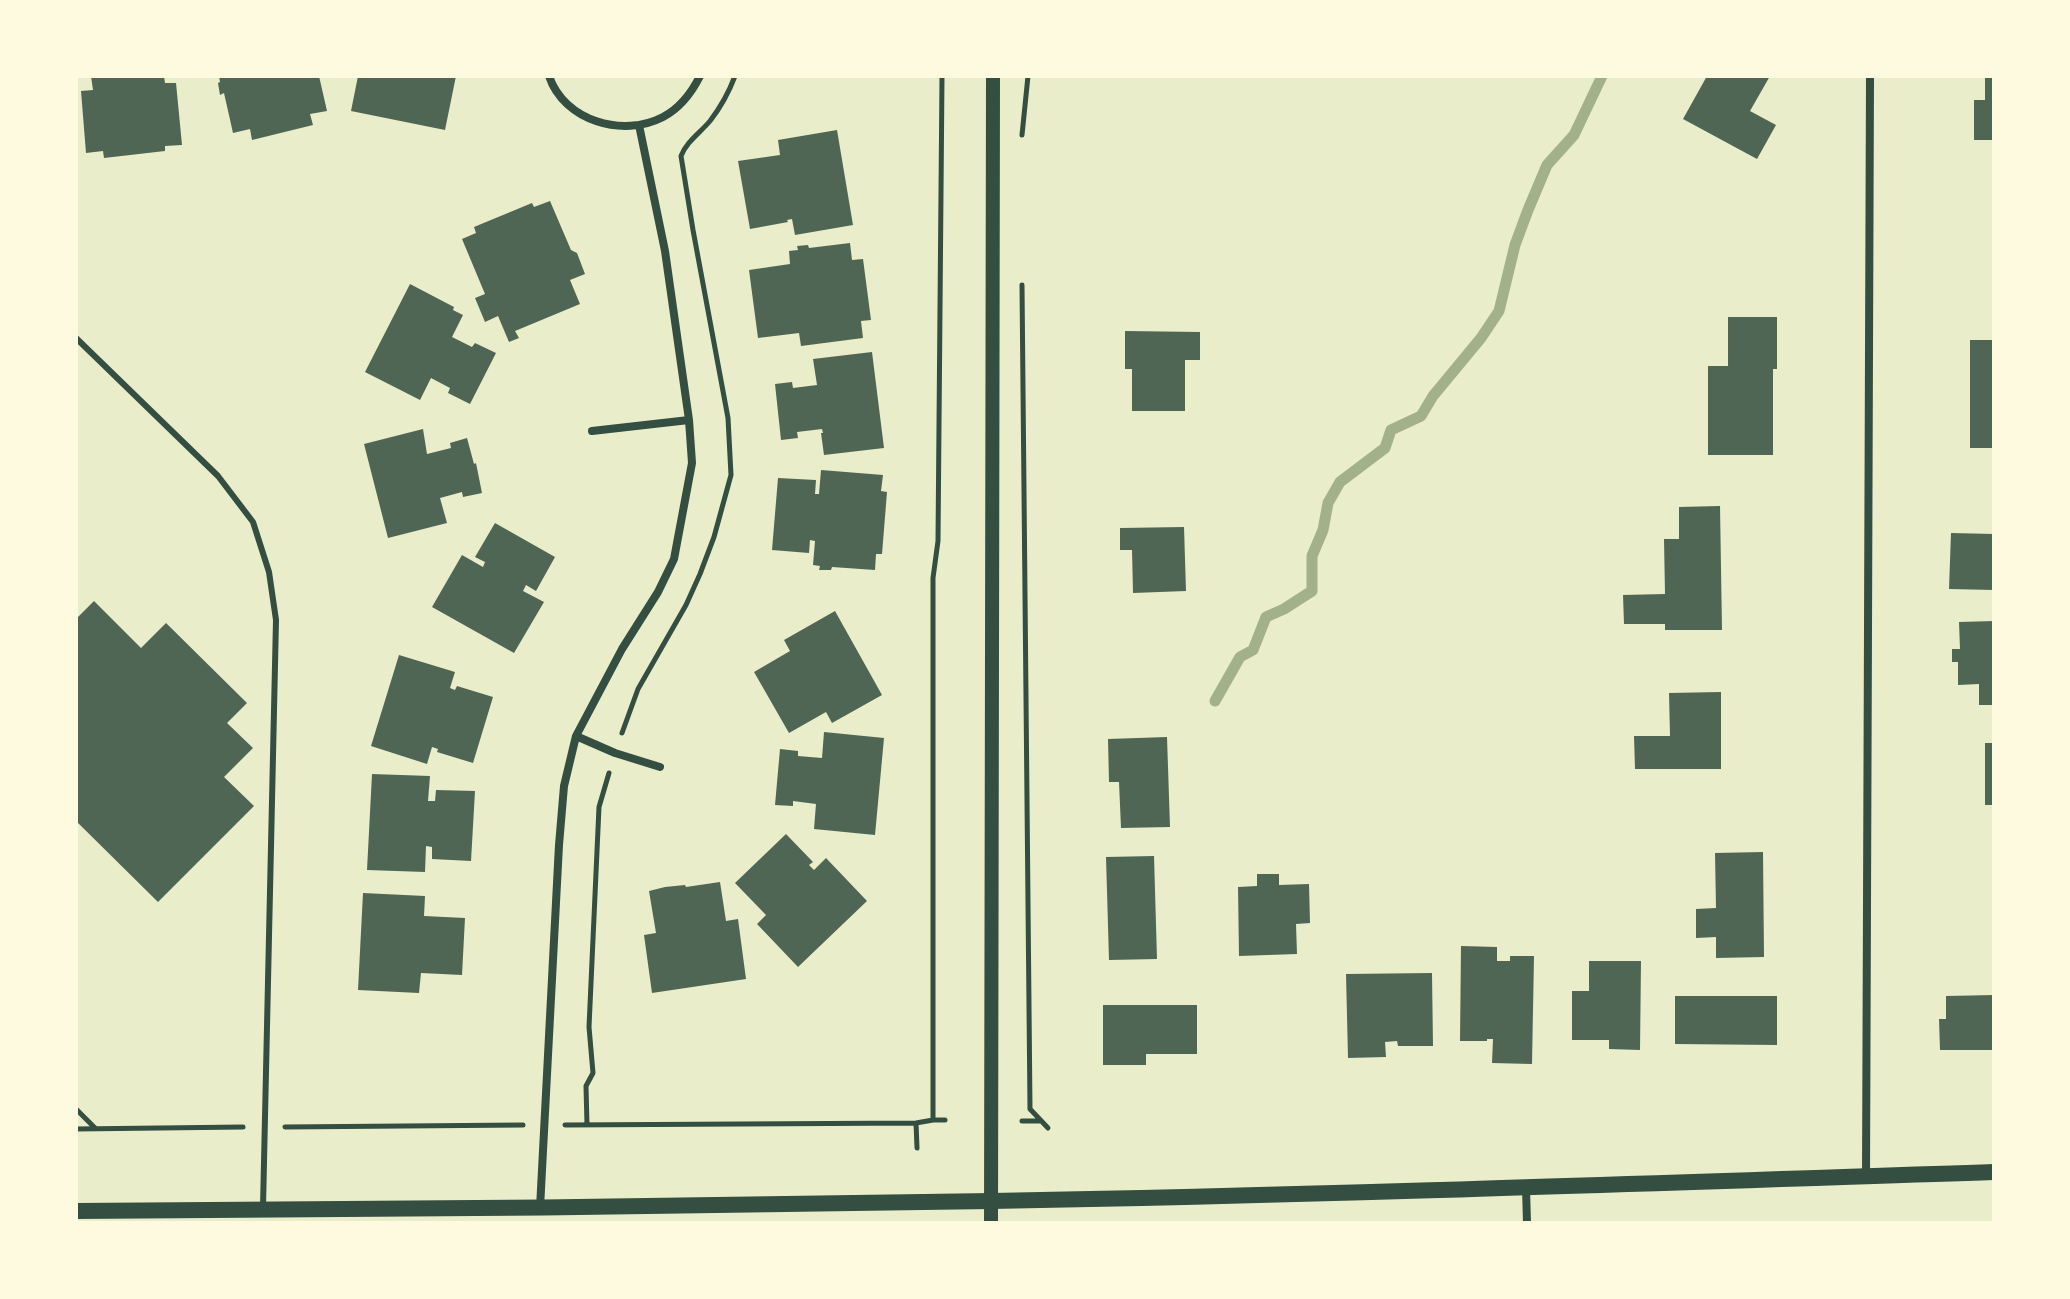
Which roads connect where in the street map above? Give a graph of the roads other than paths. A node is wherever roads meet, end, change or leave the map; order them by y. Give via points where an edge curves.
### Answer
1 (549, 76) edge
2 (700, 76) edge
3 (993, 76) edge
4 (1870, 76) edge
5 (639, 125) junction
6 (76, 338) edge
7 (689, 420) junction
8 (592, 431) dead end
9 (576, 736) junction
10 (660, 767) dead end
11 (1994, 1172) edge
12 (1866, 1175) junction
13 (1526, 1186) junction
14 (991, 1201) junction
15 (540, 1209) junction
16 (263, 1210) junction
17 (76, 1211) edge
18 (991, 1223) edge
19 (1527, 1223) edge

1 - 5 street via 566,103 587,119
2 - 5 street via 685,100 664,117
3 - 14 street
4 - 12 street
5 - 7 street via 665,251
6 - 16 lane via 218,476 253,522 269,572 276,620
7 - 8 street
7 - 9 street via 692,463 674,559
9 - 10 street
9 - 15 street via 560,830
11 - 12 main road
12 - 13 main road
13 - 14 main road
13 - 19 street
14 - 15 main road
14 - 18 street
15 - 16 main road
16 - 17 main road

